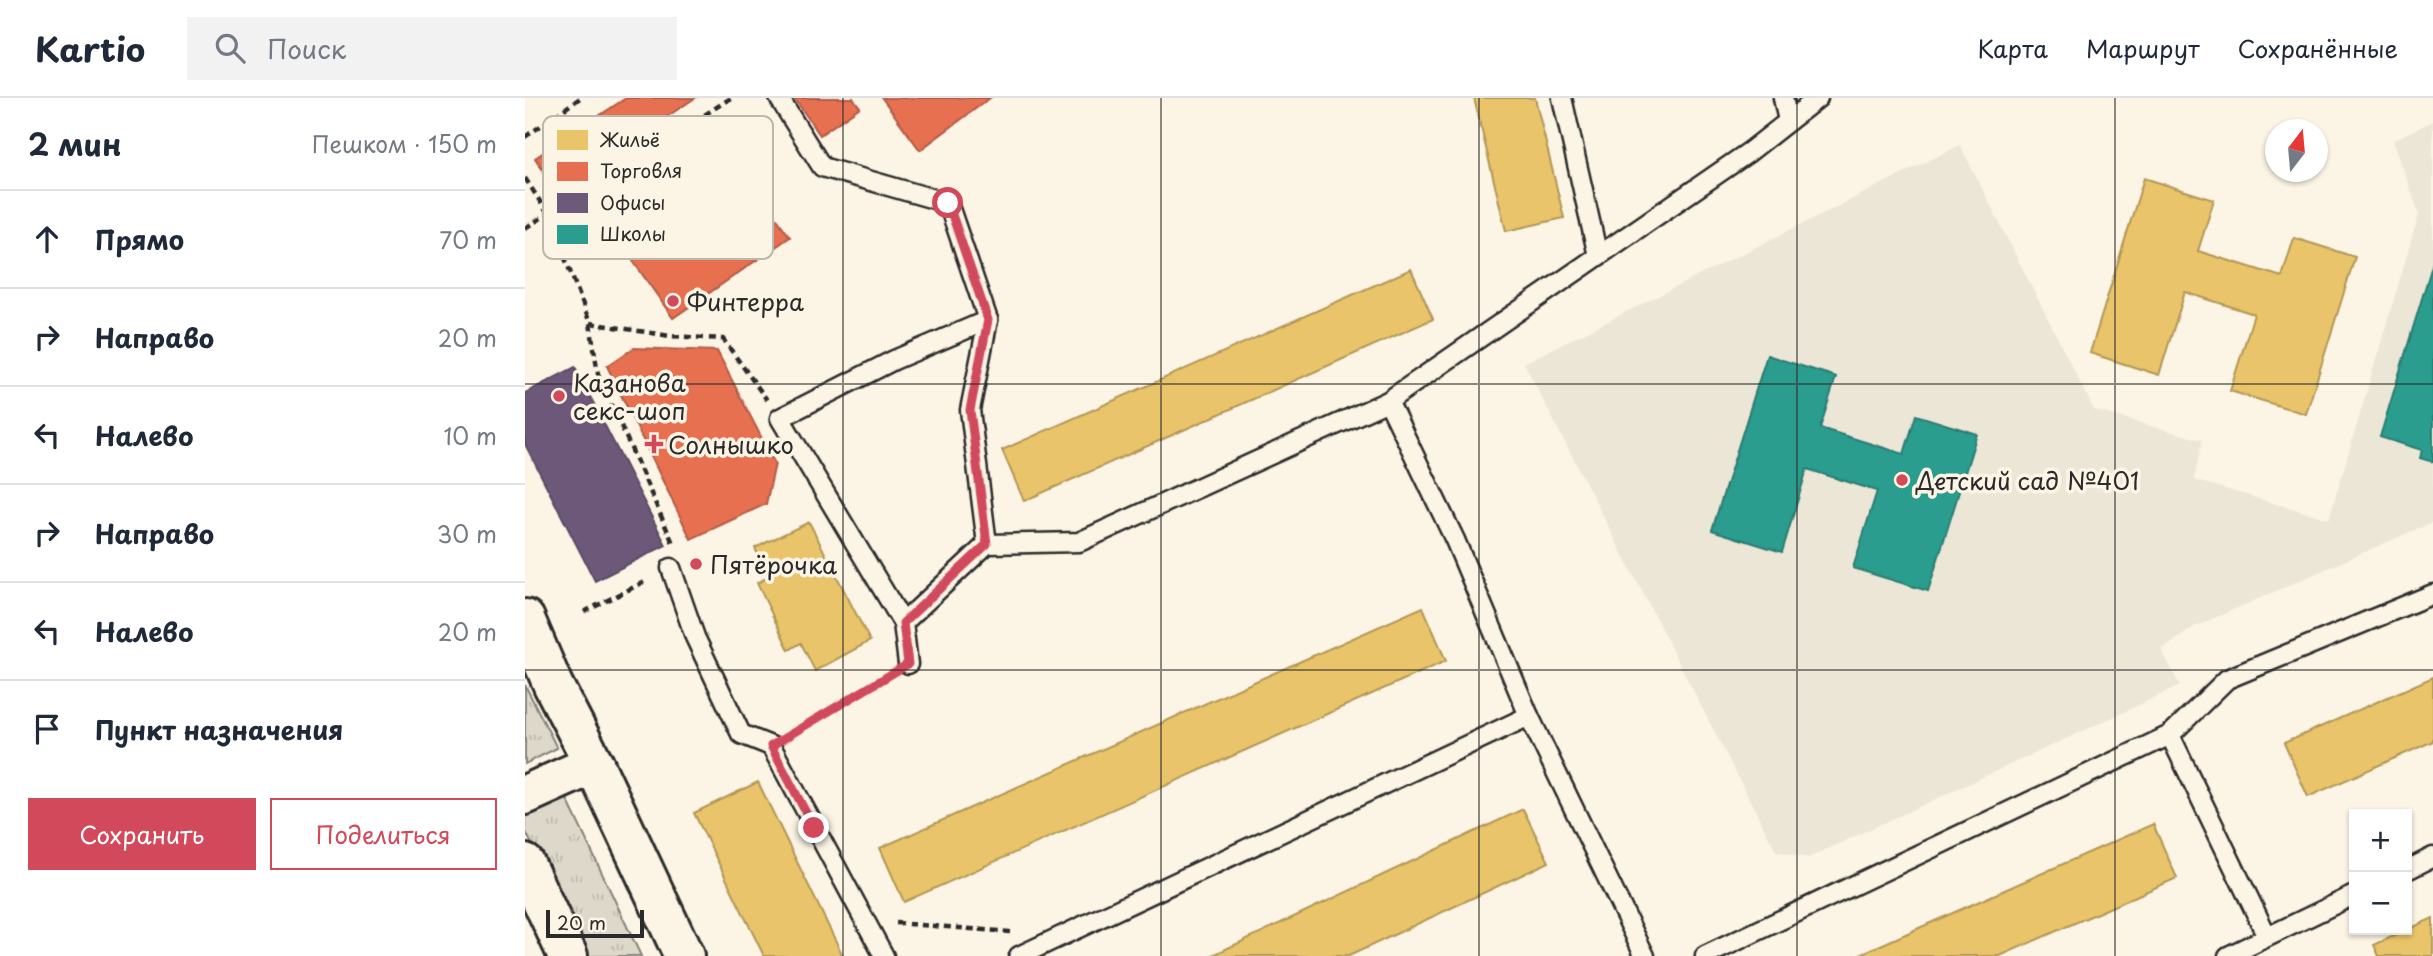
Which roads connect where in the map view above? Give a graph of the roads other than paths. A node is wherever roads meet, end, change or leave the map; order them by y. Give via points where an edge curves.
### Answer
1 (779, 98) edge
2 (1562, 98) edge
3 (1783, 98) edge
4 (1818, 98) edge
5 (1789, 121) junction
6 (1598, 257) junction
7 (988, 320) junction
8 (1388, 401) junction
9 (987, 544) junction
10 (664, 572) road end
11 (2433, 594) edge
12 (525, 619) edge
13 (903, 623) junction
14 (908, 664) road end
15 (1529, 716) junction
16 (2170, 734) junction
17 (594, 764) junction
18 (525, 795) edge
19 (2433, 857) edge
20 (525, 864) edge
21 (2412, 868) edge
22 (2349, 897) edge
23 (2267, 936) junction
24 (568, 956) edge
25 (684, 956) edge
26 (884, 956) edge
27 (1019, 956) edge
28 (1645, 956) edge
29 (1705, 956) edge
30 (2228, 956) edge

1 - 7 lane via 822,167 948,203
2 - 6 lane
3 - 5 lane
4 - 5 lane
5 - 6 lane
6 - 8 lane
7 - 9 lane via 970,410
7 - 13 lane via 894,360 780,418
8 - 9 lane via 1079,542
8 - 15 lane via 1455,540
9 - 13 lane
10 - 26 lane via 741,734 771,746
11 - 16 lane via 2227,679
12 - 17 main road
13 - 14 lane
15 - 27 lane
15 - 28 lane
16 - 23 lane
16 - 29 lane
17 - 18 main road
17 - 25 main road
19 - 21 lane
20 - 24 main road
22 - 23 lane
23 - 30 lane

